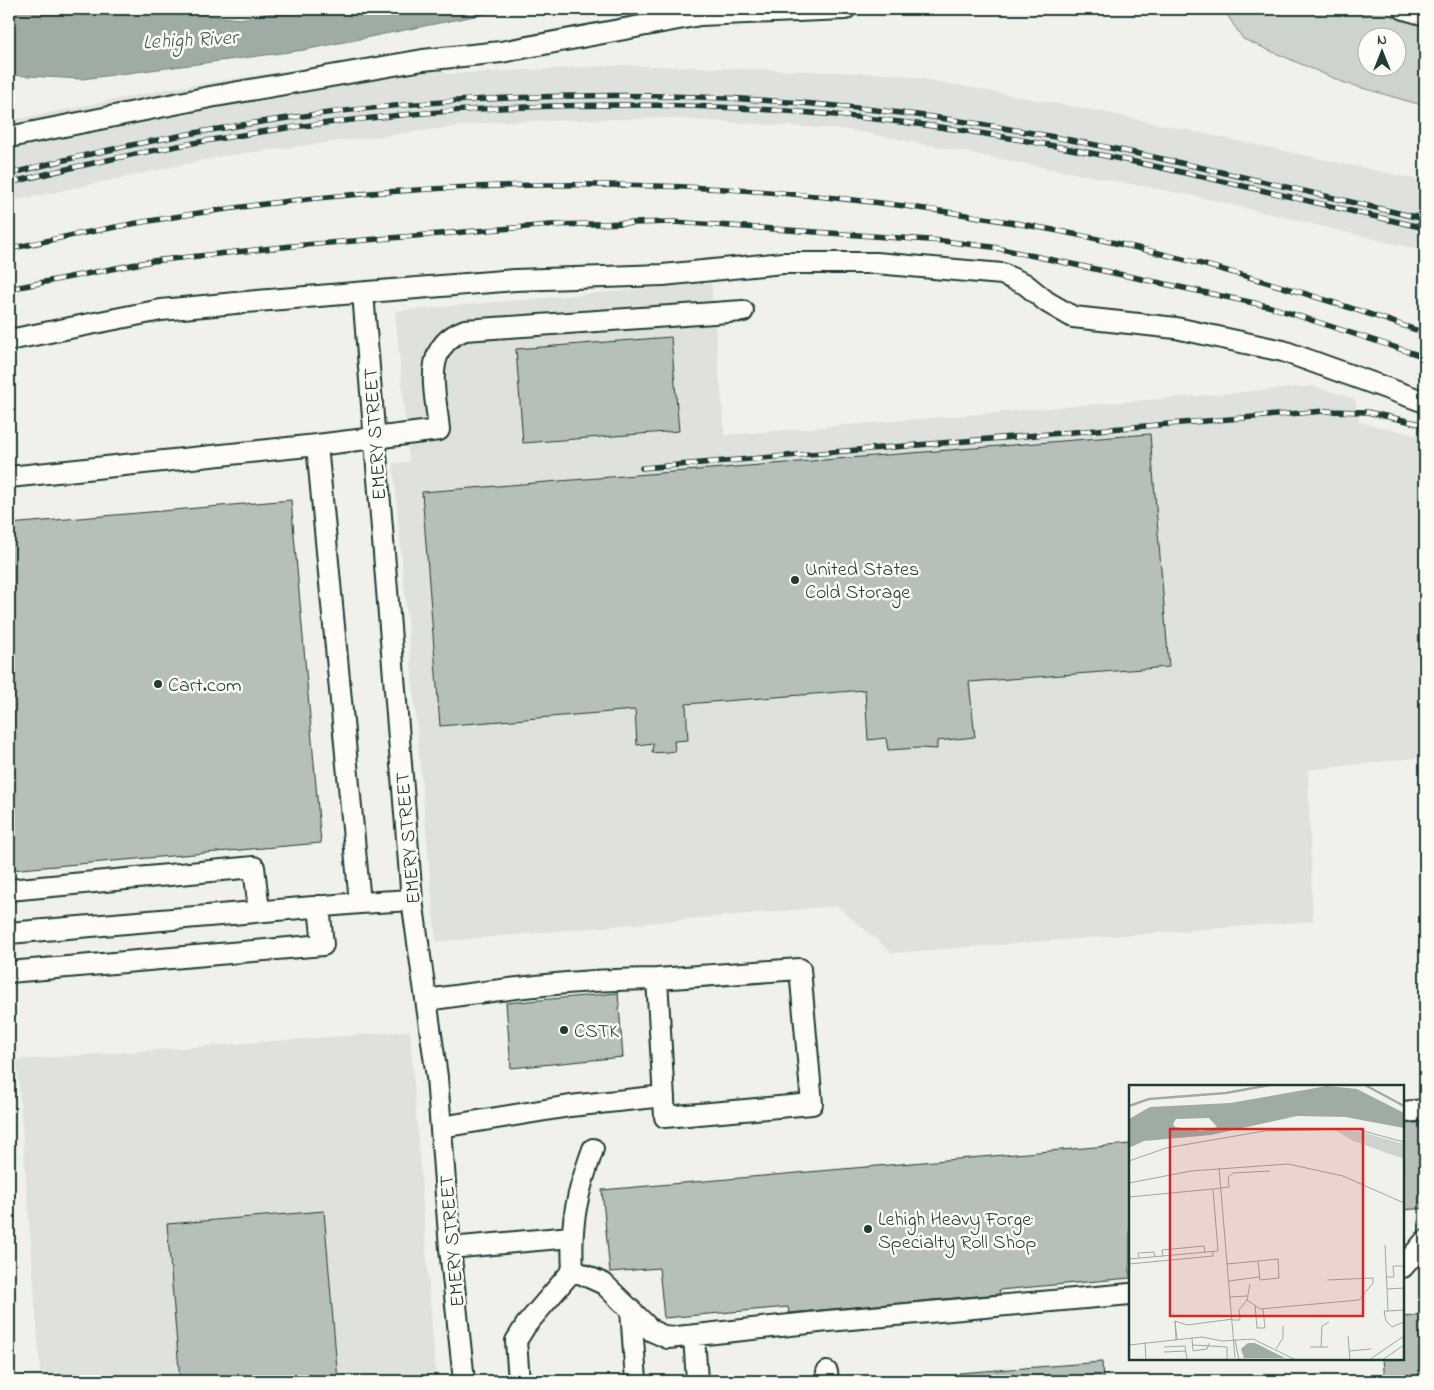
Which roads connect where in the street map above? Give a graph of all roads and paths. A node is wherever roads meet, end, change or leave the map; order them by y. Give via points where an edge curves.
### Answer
1 (845, 9) edge
2 (1404, 9) edge
3 (1425, 15) edge
4 (9, 137) edge
5 (363, 294) junction
6 (743, 311) dead end
7 (9, 340) edge
8 (1425, 402) edge
9 (374, 438) junction
10 (318, 445) junction
11 (9, 477) edge
12 (9, 890) edge
13 (412, 900) junction
14 (360, 903) junction
15 (319, 906) junction
16 (259, 911) junction
17 (9, 933) edge
18 (9, 972) edge
19 (657, 979) junction
20 (426, 1000) junction
21 (664, 1096) junction
22 (1425, 1110) edge
23 (1404, 1112) edge
24 (441, 1127) junction
25 (593, 1149) dead end
26 (571, 1237) junction
27 (1425, 1241) edge
28 (450, 1248) junction
29 (1404, 1266) edge
30 (572, 1270) junction
31 (1129, 1294) edge
32 (631, 1310) junction
33 (694, 1336) junction
34 (464, 1381) edge
35 (519, 1381) edge
36 (636, 1381) edge
37 (697, 1381) edge

1 - 4 street via 700,15 501,52 422,60 219,95
2 - 3 street
5 - 7 street via 161,310
5 - 8 street via 515,280 663,275 783,263 876,263 1002,274 1025,284 1073,317 1176,328 1283,351
5 - 9 street, EMERY STREET
6 - 9 street via 465,330 452,336 435,357 439,430
9 - 10 street
9 - 13 street, EMERY STREET
10 - 11 street
10 - 14 street
12 - 16 street via 254,867
13 - 14 street
13 - 20 street, EMERY STREET
14 - 15 street
15 - 16 street
15 - 18 street via 323,944
16 - 17 street
19 - 20 street via 542,984
19 - 21 street
19 - 21 street via 800,968 812,1104 665,1118
20 - 24 street, EMERY STREET
21 - 24 street via 570,1106
22 - 23 street
24 - 28 street, EMERY STREET
25 - 26 street via 578,1190
26 - 28 street
26 - 30 street
27 - 29 street
28 - 34 street, EMERY STREET
30 - 32 street via 604,1284
30 - 35 street via 526,1324 516,1341
31 - 33 street
32 - 33 street via 652,1331 668,1338
32 - 36 street
33 - 37 street

